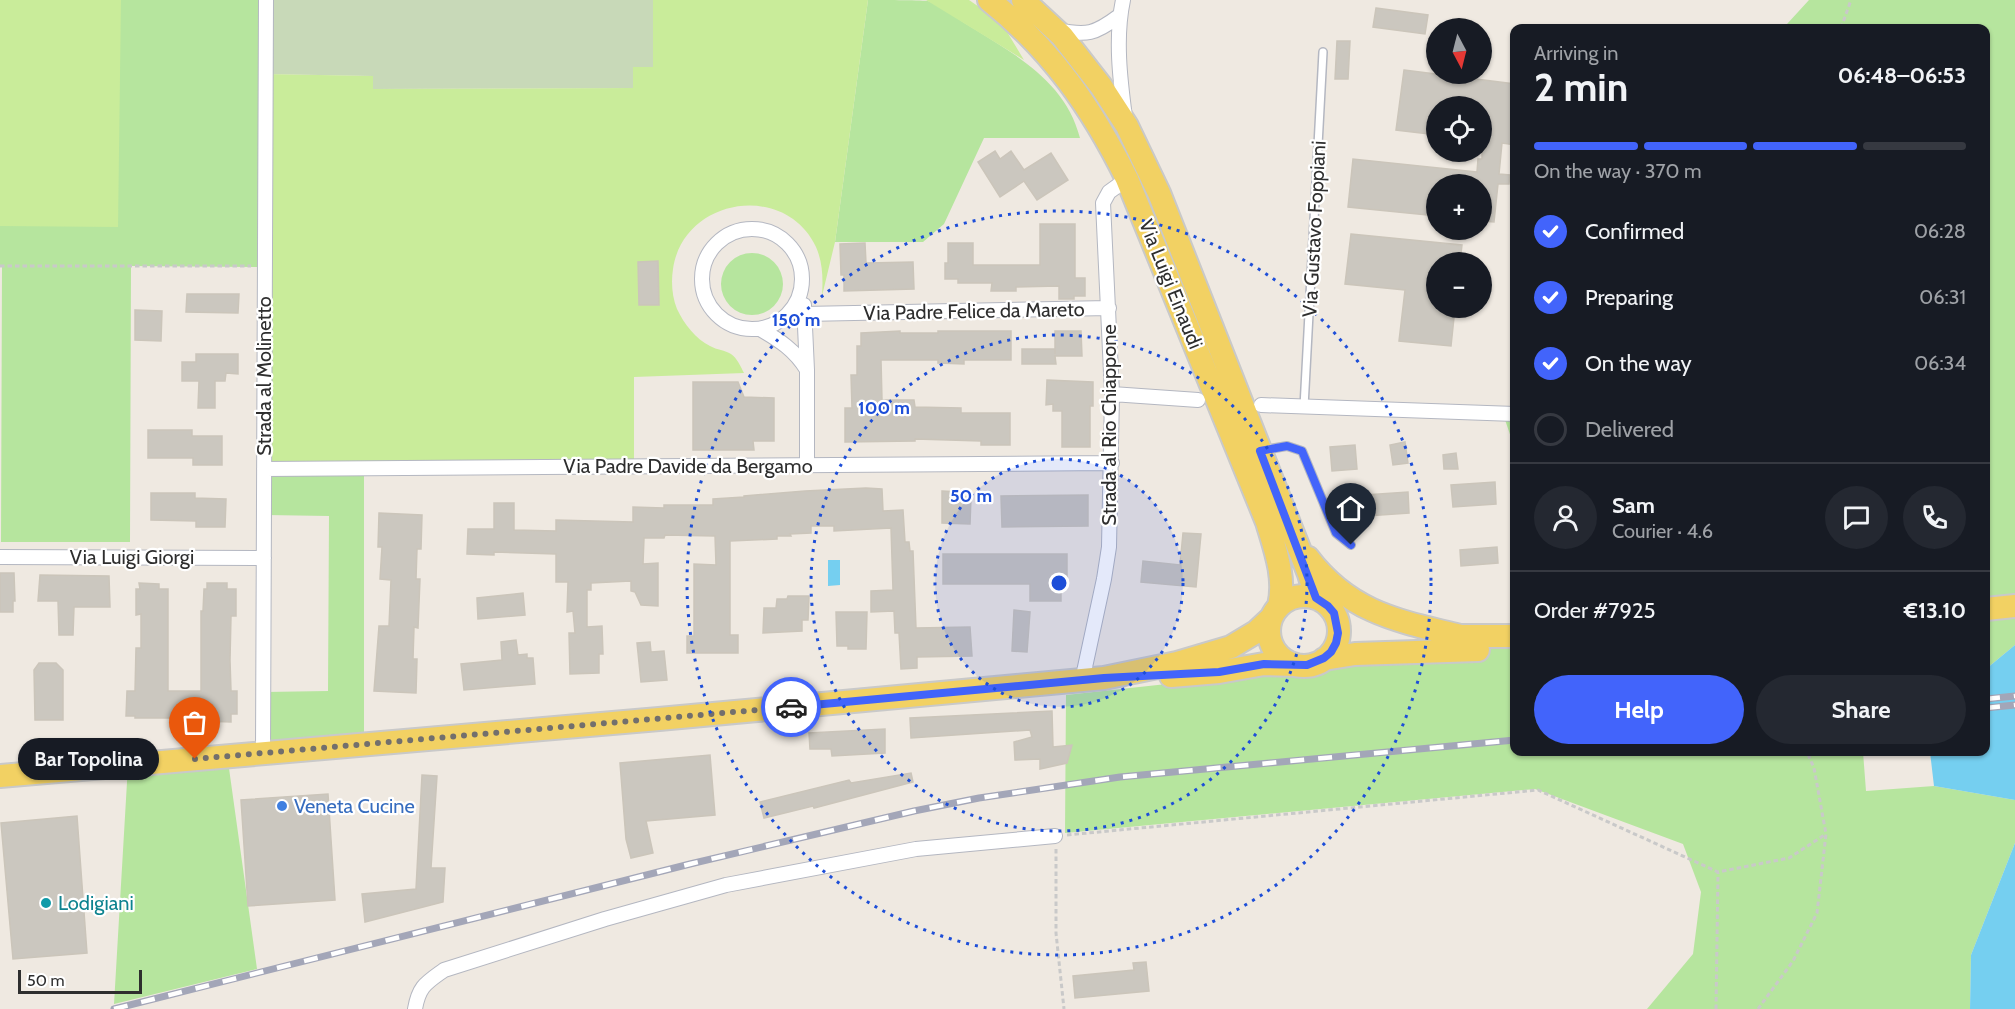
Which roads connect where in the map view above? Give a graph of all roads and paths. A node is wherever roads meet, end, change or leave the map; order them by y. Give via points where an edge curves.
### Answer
1 (266, 0) edge
2 (989, 0) edge
3 (1023, 0) edge
4 (1123, 0) edge
5 (1851, 0) edge
6 (1119, 16) junction
7 (1842, 24) edge
8 (1056, 29) junction
9 (1323, 52) dead end
10 (1127, 126) junction
11 (1127, 178) junction
12 (0, 266) edge
13 (265, 266) junction
14 (802, 290) junction
15 (1108, 308) junction
16 (804, 314) junction
17 (760, 329) junction
18 (807, 370) junction
19 (1112, 394) junction
20 (1198, 400) dead end
21 (1261, 405) dead end
22 (1304, 407) junction
23 (1510, 414) edge
24 (1260, 451) junction
25 (1112, 463) junction
26 (807, 465) junction
27 (264, 469) junction
28 (1351, 545) dead end
29 (1297, 546) junction
30 (0, 557) edge
31 (264, 558) junction
32 (1322, 602) junction
33 (2015, 606) edge
34 (1990, 609) edge
35 (1275, 612) junction
36 (1461, 636) junction
37 (1510, 636) edge
38 (1510, 648) edge
39 (1324, 658) junction
40 (1298, 664) junction
41 (1093, 679) junction
42 (263, 752) junction
43 (1809, 756) edge
44 (0, 776) edge
45 (1826, 834) junction
46 (1055, 836) junction
47 (1718, 872) junction
48 (415, 1009) edge
49 (1064, 1009) edge
50 (1716, 1009) edge
51 (1758, 1009) edge

1 - 13 street, Strada al Molinetto
2 - 11 main road, Via Luigi Einaudi via 1016,21 1070,82
3 - 8 main road, Via Luigi Einaudi
4 - 6 street
5 - 7 path
6 - 8 street via 1101,30 1088,33
6 - 10 street via 1121,86
8 - 10 main road, Via Luigi Einaudi
9 - 22 lane, Via Gustavo Foppiani
10 - 24 main road, Via Luigi Einaudi via 1159,193
11 - 15 street, Strada al Rio Chiappone via 1109,192 1103,203
11 - 35 main road, Via Luigi Einaudi via 1267,522 1277,555 1282,595
12 - 13 path
13 - 27 street, Strada al Molinetto
14 - 16 street
14 - 17 street via 787,316
14 - 17 street via 798,256 774,233 740,230 712,248 702,280 713,312 743,329
15 - 16 street, Via Padre Felice da Mareto
15 - 19 street, Strada al Rio Chiappone
16 - 18 street
17 - 18 street via 782,341
18 - 26 street
19 - 20 street
19 - 25 street, Strada al Rio Chiappone
21 - 22 street
22 - 23 street
24 - 28 lane via 1287,446 1302,451 1336,533
24 - 29 main road, Via Luigi Einaudi
25 - 26 street, Via Padre Davide da Bergamo
25 - 41 street, Strada al Rio Chiappone via 1109,547
26 - 27 street, Via Padre Davide da Bergamo
27 - 31 street, Strada al Molinetto
29 - 32 main road, Via Luigi Einaudi
29 - 36 main road via 1323,577 1374,612 1409,625
30 - 31 street, Via Luigi Giorgi
31 - 42 street, Strada al Molinetto
32 - 35 main road via 1296,597
32 - 36 main road via 1374,624
32 - 39 main road via 1334,613 1338,633 1336,643
33 - 34 main road
35 - 40 main road via 1269,633 1274,648 1284,659
35 - 41 main road via 1256,632 1230,647 1177,663
36 - 37 main road
38 - 39 main road
39 - 40 main road
40 - 41 main road
41 - 42 main road
42 - 44 main road
43 - 45 path
45 - 47 path via 1789,858
45 - 51 path via 1817,913 1793,961
46 - 47 path via 1538,790
46 - 48 street via 916,849 726,885 444,970 424,984
46 - 49 path via 1056,933
47 - 50 path

